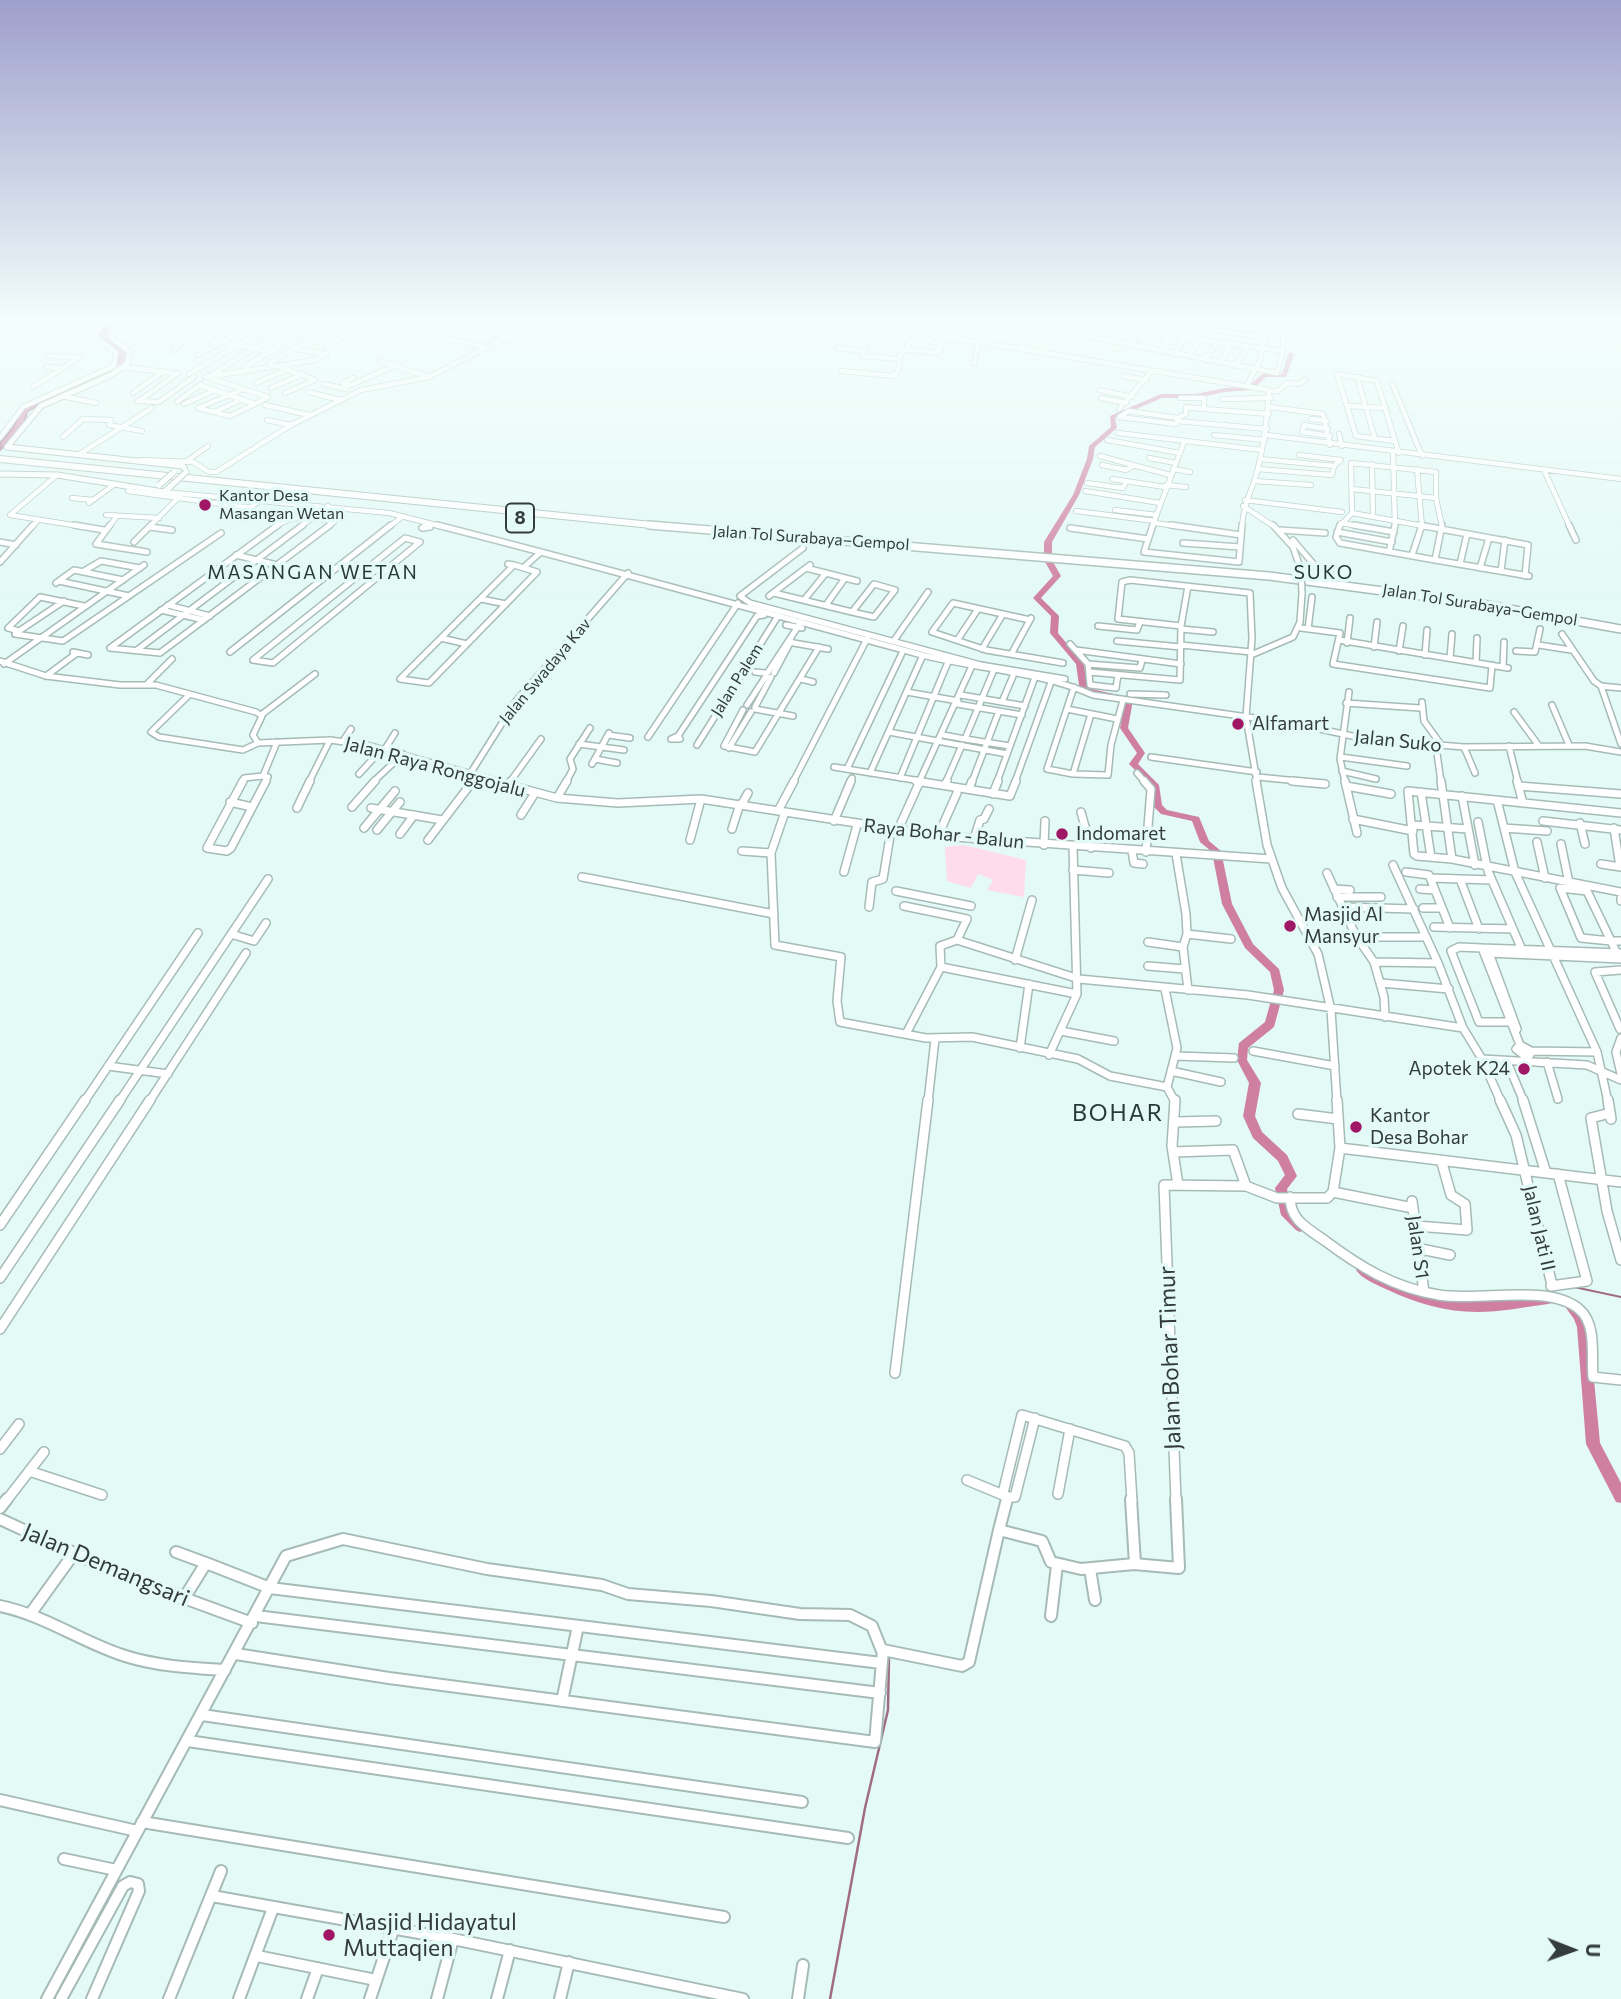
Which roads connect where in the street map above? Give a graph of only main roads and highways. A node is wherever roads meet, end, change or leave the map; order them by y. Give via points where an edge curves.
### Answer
1 (33, 415) edge
2 (3, 447) edge
3 (2, 461) edge
4 (184, 464) junction
5 (0, 474) edge
6 (153, 490) junction
7 (1621, 630) edge

1 - 2 main road
2 - 4 main road
3 - 7 highway, Jalan Tol Surabaya–Gempol / 8 via 534,519 1055,558 1362,589
4 - 6 main road, bridge
4 - 6 main road, bridge via 187,472 164,492
5 - 6 main road via 57,475

